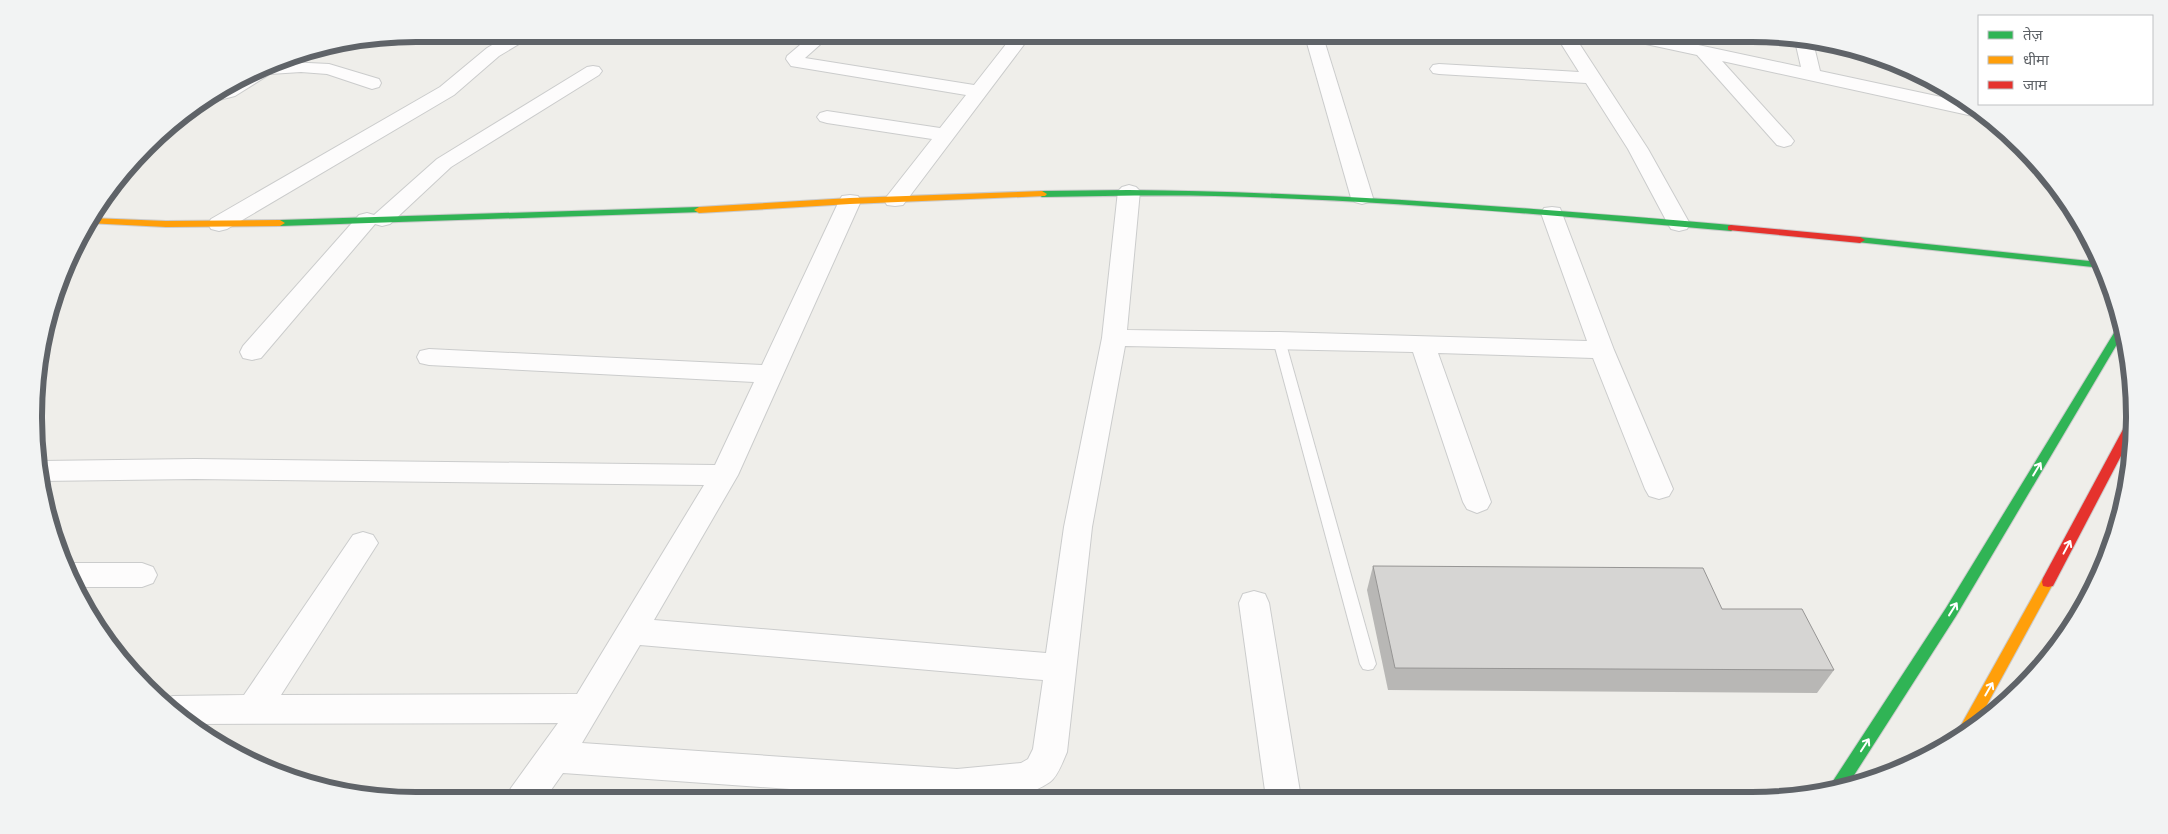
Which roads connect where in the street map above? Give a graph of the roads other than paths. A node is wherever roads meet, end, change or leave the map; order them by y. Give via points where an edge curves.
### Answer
1 (509, 42) edge
2 (813, 42) edge
3 (1017, 42) edge
4 (1569, 42) edge
5 (1678, 42) edge
6 (1316, 43) dead end
7 (1691, 44) edge
8 (1805, 47) edge
9 (288, 66) edge
10 (1439, 69) dead end
11 (593, 71) dead end
12 (1812, 75) junction
13 (1592, 78) junction
14 (372, 83) dead end
15 (979, 92) junction
16 (1961, 107) edge
17 (827, 117) dead end
18 (945, 135) junction
19 (1784, 141) dead end
20 (1129, 191) junction
21 (1362, 198) junction
22 (895, 200) junction
23 (850, 201) junction
24 (1552, 213) junction
25 (374, 220) junction
26 (98, 221) edge
27 (219, 224) junction
28 (1679, 224) junction
29 (2092, 263) edge
30 (2117, 337) edge
31 (1114, 338) junction
32 (1279, 340) junction
33 (1423, 344) junction
34 (1602, 350) junction
35 (252, 352) dead end
36 (429, 357) dead end
37 (771, 374) junction
38 (2125, 437) edge
39 (47, 472) edge
40 (724, 475) junction
41 (1659, 489) dead end
42 (1478, 502) dead end
43 (363, 544) dead end
44 (78, 575) edge
45 (142, 575) dead end
46 (1254, 603) dead end
47 (632, 631) junction
48 (1368, 664) dead end
49 (1060, 668) junction
50 (586, 708) junction
51 (184, 710) edge
52 (253, 710) junction
53 (1970, 720) edge
54 (555, 757) junction
55 (1842, 780) edge
56 (529, 792) edge
57 (1283, 792) edge

1 - 27 street via 492,52 447,91
2 - 15 street via 796,56 797,62
3 - 15 street
4 - 13 street
5 - 7 street
6 - 21 street
7 - 12 street
7 - 19 street
8 - 12 street
9 - 14 street via 329,68
10 - 13 street
11 - 25 street via 444,163
12 - 16 street
13 - 28 street via 1638,149
15 - 18 street
17 - 18 street
18 - 22 street
20 - 21 main road
20 - 22 main road
20 - 31 street
21 - 24 main road
22 - 23 main road
23 - 25 main road via 703,210
23 - 37 street
24 - 28 main road
24 - 34 street
25 - 27 main road
25 - 35 street
26 - 27 main road
28 - 29 main road
55 -> 30 main road via 1951,612
31 - 32 street
31 - 49 street via 1078,527
32 - 33 street
32 - 48 lane
33 - 34 street
33 - 42 street
34 - 41 street
36 - 37 street
37 - 40 street
53 -> 38 main road
39 - 40 street via 195,469
40 - 47 street
43 - 52 street
44 - 45 street
46 - 57 street
47 - 49 street
47 - 50 street
49 - 54 street via 1050,752 1040,770 1025,778 957,785
50 - 52 street
50 - 54 street
51 - 52 street
54 - 56 street

